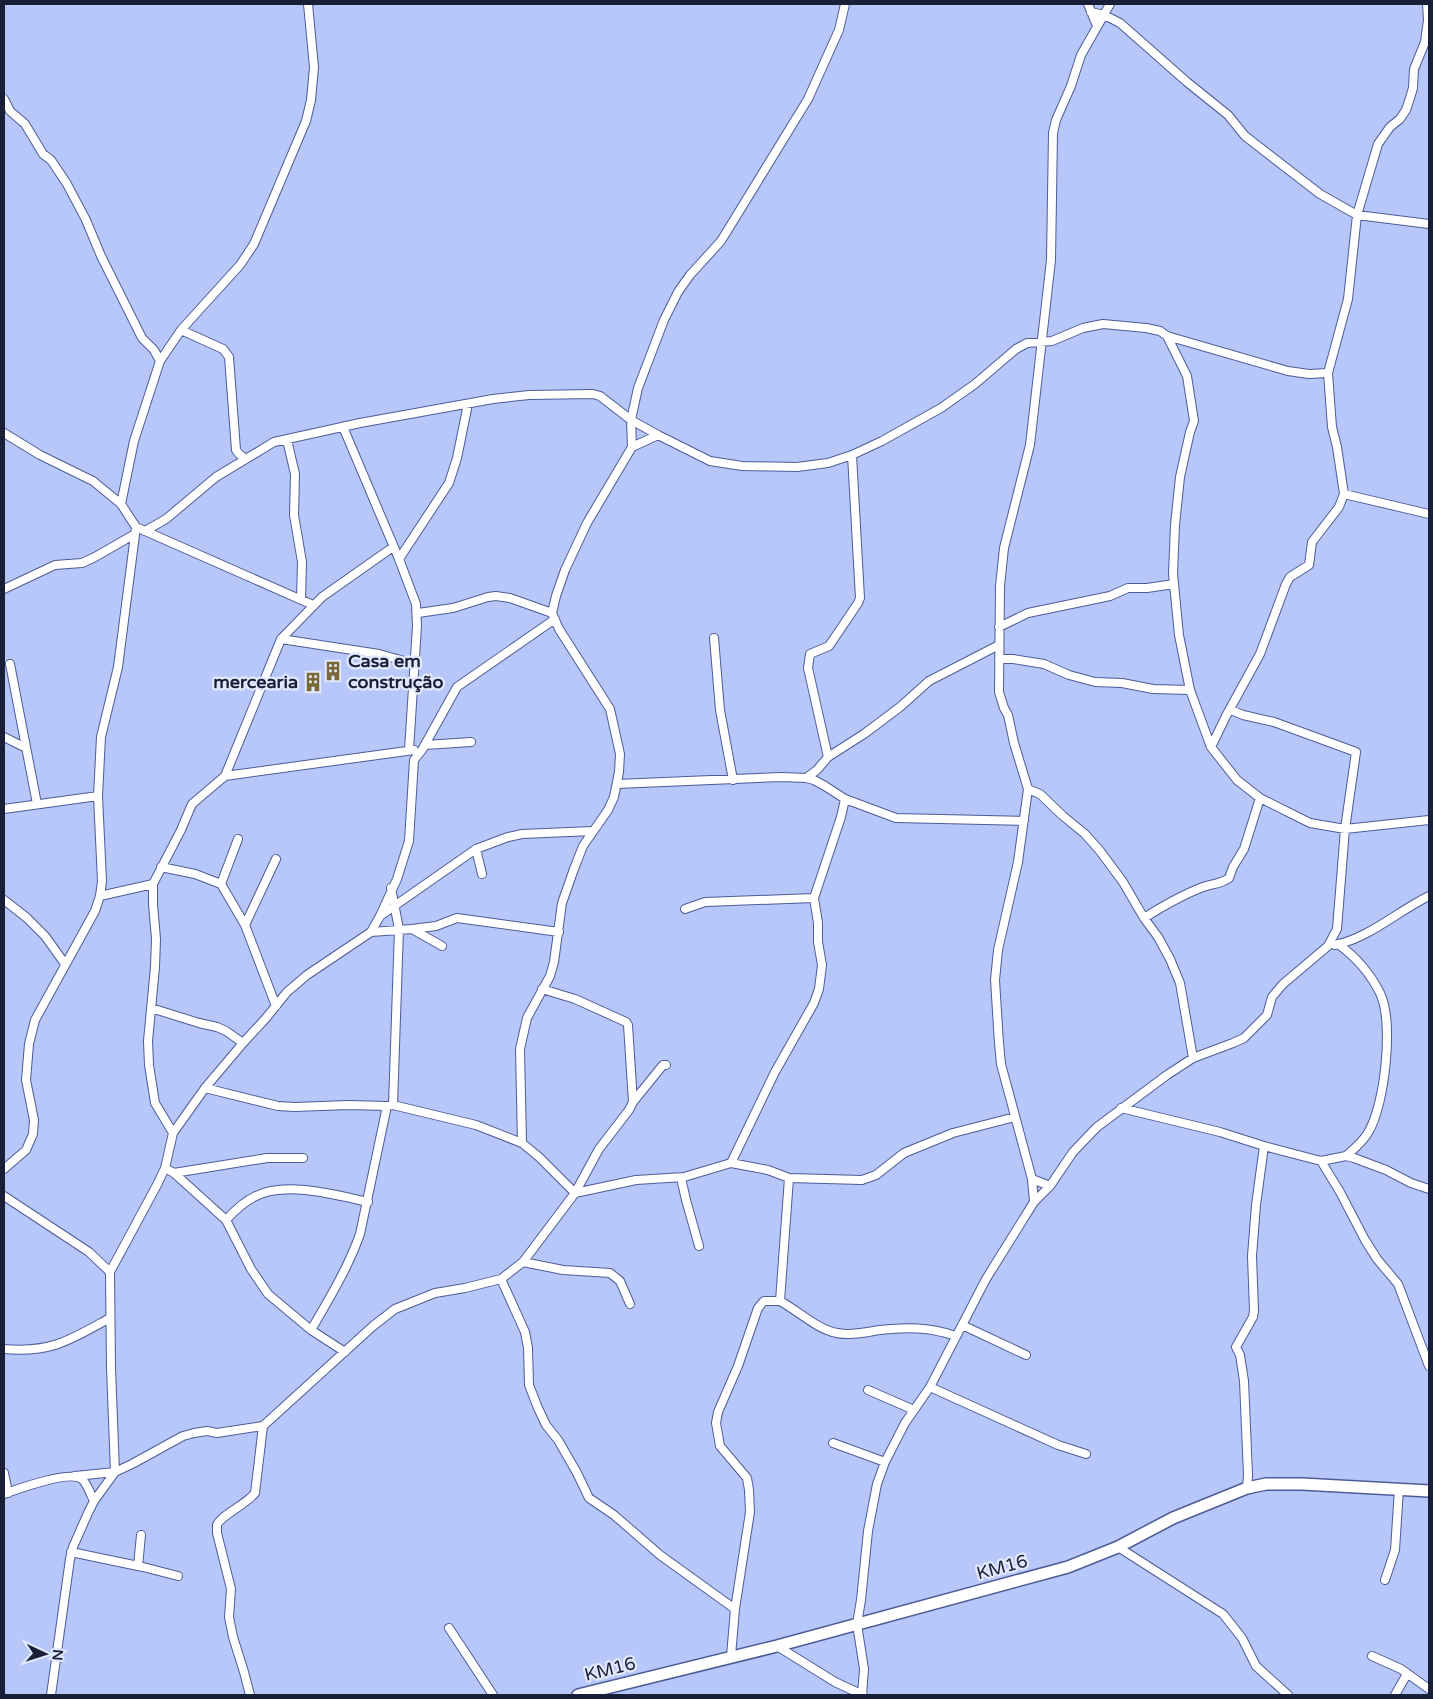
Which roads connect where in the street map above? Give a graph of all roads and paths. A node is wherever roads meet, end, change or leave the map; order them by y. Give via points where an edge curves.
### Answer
1 (308, 4) edge
2 (845, 4) edge
3 (1110, 4) edge
4 (1427, 4) edge
5 (1090, 8) edge
6 (1104, 15) junction
7 (1097, 26) junction
8 (4, 100) edge
9 (1357, 215) junction
10 (1429, 224) edge
11 (181, 330) junction
12 (1167, 336) junction
13 (1042, 343) junction
14 (160, 361) junction
15 (1328, 373) junction
16 (468, 404) junction
17 (632, 420) junction
18 (343, 428) junction
19 (4, 433) edge
20 (658, 435) junction
21 (286, 440) junction
22 (632, 447) junction
23 (852, 455) junction
24 (246, 459) junction
25 (1344, 494) junction
26 (121, 504) junction
27 (1429, 514) edge
28 (135, 531) junction
29 (145, 532) junction
30 (394, 547) junction
31 (399, 559) junction
32 (1174, 584) junction
33 (4, 589) edge
34 (301, 599) junction
35 (313, 604) junction
36 (418, 613) junction
37 (554, 616) junction
38 (999, 627) junction
39 (714, 638) dead end
40 (281, 639) junction
41 (999, 645) junction
42 (999, 659) junction
43 (10, 664) dead end
44 (414, 664) junction
45 (1190, 690) junction
46 (1231, 710) junction
47 (4, 737) edge
48 (471, 742) dead end
49 (424, 747) junction
50 (1212, 747) junction
51 (26, 748) junction
52 (409, 750) junction
53 (828, 757) junction
54 (225, 776) junction
55 (806, 778) junction
56 (733, 780) junction
57 (617, 784) junction
58 (1028, 789) junction
59 (98, 796) junction
60 (1260, 798) junction
61 (846, 799) junction
62 (37, 804) junction
63 (4, 809) edge
64 (1429, 820) edge
65 (1024, 821) junction
66 (1345, 829) junction
67 (592, 831) junction
68 (238, 839) dead end
69 (476, 849) junction
70 (276, 859) dead end
71 (161, 867) junction
72 (482, 874) dead end
73 (153, 884) junction
74 (221, 884) junction
75 (391, 888) junction
76 (100, 896) junction
77 (1429, 896) edge
78 (814, 898) junction
79 (4, 900) edge
80 (395, 905) junction
81 (686, 909) dead end
82 (380, 916) junction
83 (1144, 918) junction
84 (245, 925) junction
85 (399, 929) junction
86 (412, 929) junction
87 (371, 932) junction
88 (559, 932) junction
89 (1338, 944) junction
90 (442, 946) dead end
91 (1328, 946) junction
92 (65, 964) junction
93 (542, 989) junction
94 (276, 1006) junction
95 (151, 1008) junction
96 (243, 1043) junction
97 (1193, 1058) junction
98 (666, 1065) dead end
99 (205, 1088) junction
100 (633, 1102) junction
101 (390, 1106) junction
102 (1121, 1108) junction
103 (1015, 1117) junction
104 (173, 1134) junction
105 (522, 1142) junction
106 (1264, 1146) junction
107 (1346, 1156) junction
108 (303, 1158) dead end
109 (1334, 1159) junction
110 (1321, 1161) junction
111 (731, 1163) junction
112 (165, 1168) junction
113 (4, 1169) edge
114 (174, 1174) junction
115 (1330, 1175) junction
116 (681, 1178) junction
117 (789, 1178) junction
118 (1032, 1179) junction
119 (1050, 1186) junction
120 (1429, 1189) edge
121 (576, 1193) junction
122 (4, 1196) edge
123 (368, 1202) junction
124 (1034, 1202) junction
125 (226, 1220) junction
126 (699, 1246) dead end
127 (523, 1262) junction
128 (110, 1272) junction
129 (501, 1279) junction
130 (780, 1301) junction
131 (630, 1304) dead end
132 (110, 1318) junction
133 (962, 1325) junction
134 (311, 1330) junction
135 (956, 1336) junction
136 (4, 1349) edge
137 (345, 1352) junction
138 (1026, 1355) dead end
139 (1429, 1366) edge
140 (930, 1387) junction
141 (868, 1390) dead end
142 (914, 1410) junction
143 (263, 1426) junction
144 (833, 1443) dead end
145 (1086, 1454) dead end
146 (885, 1462) junction
147 (4, 1472) edge
148 (115, 1472) junction
149 (75, 1476) junction
150 (1247, 1488) junction
151 (1399, 1489) junction
152 (1429, 1491) edge
153 (6, 1493) edge
154 (94, 1501) junction
155 (141, 1536) dead end
156 (1118, 1547) junction
157 (71, 1552) junction
158 (138, 1566) junction
159 (178, 1576) dead end
160 (1385, 1580) dead end
161 (735, 1609) junction
162 (857, 1624) junction
163 (449, 1628) dead end
164 (776, 1646) junction
165 (731, 1656) junction
166 (1372, 1656) dead end
167 (1406, 1674) junction
168 (1429, 1689) edge
169 (1285, 1694) edge
170 (51, 1695) edge
171 (250, 1695) edge
172 (493, 1695) edge
173 (578, 1695) edge
174 (862, 1695) edge
175 (1394, 1695) edge

1 - 11 street via 314,68 306,121 254,244 240,265
2 - 17 street via 839,30 808,99 721,241 678,292 638,388
3 - 6 street
4 - 9 street via 1425,42 1414,69 1413,88 1406,110 1378,144
5 - 6 street
5 - 7 street
6 - 7 street
6 - 9 street via 1120,23 1213,102 1245,136 1320,194
7 - 13 street via 1081,55 1053,132 1052,238
8 - 14 street via 67,184 142,338
9 - 10 street
9 - 15 street via 1348,299
11 - 14 street
11 - 24 street via 227,352 236,450
12 - 13 street via 1146,328 1103,324
12 - 15 street via 1288,371
12 - 32 street via 1187,376 1194,420 1180,477 1173,550
13 - 23 street via 1027,343 1016,348 941,408
13 - 38 street via 1030,445 1004,548
14 - 26 street via 134,441
15 - 25 street via 1332,427
16 - 17 street via 529,395 584,393 600,396
16 - 18 street
16 - 31 street via 449,483
17 - 20 street
17 - 22 street
18 - 21 street
18 - 30 street
19 - 26 street via 93,481
20 - 22 street
20 - 23 street via 710,461 742,466 797,467 828,463
21 - 24 street via 274,442
21 - 34 street via 295,474 294,515 302,562
22 - 37 street via 587,523 565,570 555,601
23 - 53 street via 860,598 830,646 810,654 808,668
24 - 29 street via 216,477 166,519
25 - 27 street
25 - 46 street via 1339,507 1312,542 1309,564 1290,577 1286,584 1260,654
26 - 28 street
28 - 29 street
28 - 33 street via 95,558 82,563 55,565
28 - 59 street via 118,666 101,737
29 - 34 street
30 - 31 street
30 - 35 street
31 - 36 street
32 - 38 street via 1128,588 1110,596 1028,613
32 - 45 street via 1181,653
34 - 35 street
35 - 40 street
36 - 37 street via 453,608 496,596 510,598
36 - 44 street
37 - 49 street via 458,687
37 - 57 street via 610,709 620,754
38 - 41 street
39 - 56 street via 720,710
40 - 44 street via 379,654
40 - 54 street
41 - 42 street
41 - 53 street via 929,681 900,707
42 - 45 street via 1044,664 1101,683
42 - 58 street via 999,692
43 - 51 street
44 - 52 street
45 - 50 street
46 - 50 street
46 - 66 street via 1356,752
47 - 51 street
48 - 49 street
49 - 52 street
49 - 75 street via 414,760 409,841
50 - 60 street via 1237,780
51 - 62 street
52 - 54 street
53 - 55 street
54 - 71 street via 192,804
55 - 56 street
55 - 61 street
56 - 57 street
57 - 67 street via 603,820
58 - 65 street
58 - 83 street via 1040,794 1085,834 1123,882
59 - 62 street
59 - 76 street
60 - 66 street via 1310,823
60 - 83 street via 1244,849 1229,878 1167,903
61 - 65 street via 896,818
61 - 78 street
62 - 63 street
64 - 66 street
65 - 103 street via 995,980 1001,1064
66 - 91 street via 1337,929
67 - 69 street via 522,834
67 - 88 street via 583,846 562,903
68 - 74 street
69 - 72 street
69 - 80 street
70 - 84 street
71 - 73 street
71 - 74 street via 195,874
73 - 76 street
73 - 95 street via 156,938
74 - 84 street
75 - 80 street
75 - 82 street
76 - 92 street
77 - 89 street via 1366,933
78 - 81 street via 705,902
78 - 111 street via 822,965 819,989
79 - 92 street via 45,936
80 - 82 street
80 - 85 street
82 - 87 street
83 - 97 street via 1158,937 1180,983
84 - 94 street
85 - 86 street
85 - 87 street
85 - 101 street
86 - 88 street via 436,926 457,918
86 - 90 street
87 - 94 street via 307,975
88 - 93 street via 550,976
89 - 91 street
89 - 107 street via 1361,963 1380,993 1387,1045 1373,1122 1364,1140
91 - 97 street via 1283,984 1272,997 1267,1015 1244,1038
92 - 113 street via 35,1020 29,1044 26,1080 34,1120 33,1134 26,1150
93 - 100 street via 575,999 626,1022
93 - 105 street via 527,1018 520,1049
94 - 96 street
95 - 96 street via 226,1030
95 - 104 street via 149,1065 155,1103
96 - 99 street
97 - 102 street
98 - 100 street
99 - 101 street via 278,1106
99 - 104 street
100 - 121 street via 600,1149
101 - 105 street via 476,1125
101 - 123 street
102 - 106 street
102 - 119 street via 1078,1146
103 - 117 street via 953,1133 904,1153 870,1178
103 - 118 street
104 - 112 street
105 - 121 street
106 - 110 street
106 - 150 street via 1252,1256 1254,1312 1236,1347 1244,1381
107 - 109 street
107 - 120 street
108 - 114 street via 267,1158
109 - 110 street
109 - 115 street
110 - 115 street
111 - 116 street
111 - 117 street
112 - 114 street
112 - 128 street
114 - 125 street
115 - 139 street via 1377,1259 1398,1284
116 - 121 street via 636,1180
116 - 126 street
117 - 130 street
118 - 119 street
118 - 124 street
119 - 124 street
121 - 127 street
122 - 128 street via 89,1252
123 - 125 street via 330,1193 280,1189 252,1198
123 - 134 street via 353,1254
124 - 133 street via 986,1279
125 - 134 street via 268,1294
127 - 129 street
127 - 131 street via 563,1270 610,1273 620,1281
128 - 132 street
129 - 137 street via 435,1293 395,1309
129 - 161 street via 525,1332 529,1385 538,1408 589,1498
130 - 135 street via 835,1333 920,1328
130 - 161 street via 764,1301 758,1308 716,1423 720,1446 747,1478 749,1490 750,1512
132 - 136 street via 65,1342 46,1348
132 - 148 street
133 - 135 street
133 - 138 street
134 - 137 street
135 - 140 street
137 - 143 street
140 - 142 street
140 - 145 street via 1058,1445
141 - 142 street
142 - 146 street
143 - 148 street via 183,1436
143 - 171 street via 255,1494 217,1525 231,1589 229,1617
144 - 146 street
146 - 162 street via 877,1484 868,1531
147 - 153 street
148 - 149 street
148 - 154 street
149 - 153 street
149 - 154 street via 83,1480
150 - 151 street, KM16 via 1282,1484
150 - 156 street, KM16 via 1173,1518
151 - 152 street, KM16
151 - 160 street via 1396,1543
154 - 157 street
155 - 158 street
156 - 162 street, KM16 via 1068,1567
156 - 169 street via 1224,1614 1242,1638 1256,1666
157 - 158 street
157 - 170 street
158 - 159 street
161 - 165 street
162 - 164 street, KM16
162 - 174 street via 864,1669
163 - 172 street
164 - 165 street, KM16
164 - 174 street
165 - 173 street, KM16
166 - 167 street
167 - 168 street
167 - 175 street

